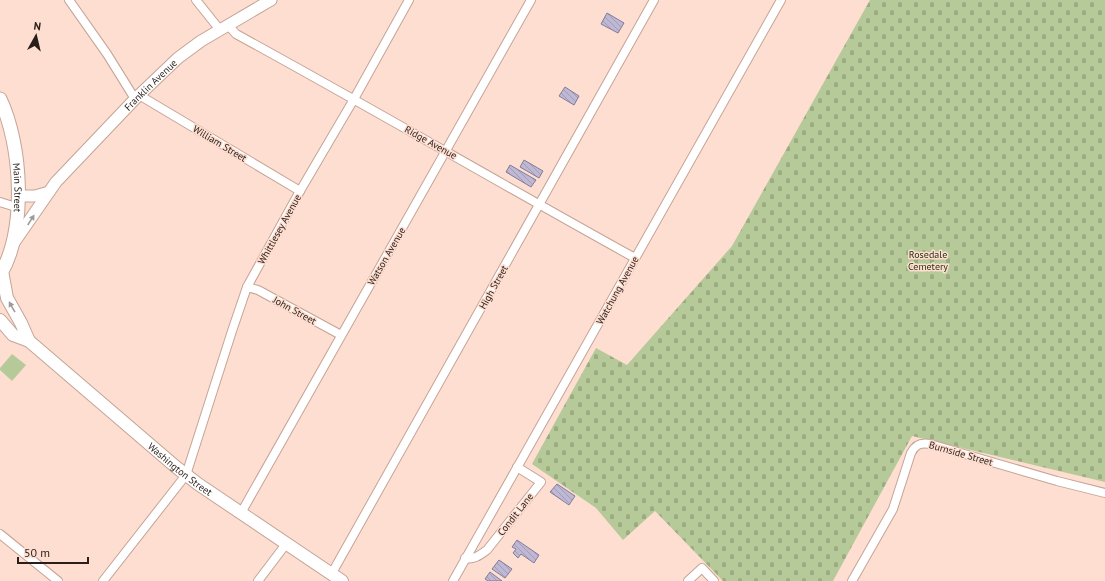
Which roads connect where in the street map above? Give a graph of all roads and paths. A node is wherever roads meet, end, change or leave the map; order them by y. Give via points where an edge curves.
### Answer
1 (69, 0) edge
2 (196, 0) edge
3 (271, 0) edge
4 (409, 0) edge
5 (531, 0) edge
6 (654, 0) edge
7 (781, 0) edge
8 (224, 28) junction
9 (137, 97) junction
10 (0, 99) edge
11 (354, 99) junction
12 (446, 151) junction
13 (300, 191) junction
14 (48, 192) junction
15 (0, 202) edge
16 (19, 202) junction
17 (540, 205) junction
18 (11, 246) junction
19 (635, 258) junction
20 (1, 273) edge
21 (247, 287) junction
22 (0, 320) edge
23 (341, 336) junction
24 (30, 341) junction
25 (517, 467) junction
26 (186, 475) junction
27 (1105, 493) edge
28 (241, 513) junction
29 (0, 534) edge
30 (286, 544) junction
31 (465, 558) junction
32 (332, 574) junction
33 (58, 581) edge
34 (103, 581) edge
35 (258, 581) edge
36 (342, 581) edge
37 (453, 581) edge
38 (688, 581) edge
39 (714, 581) edge
40 (852, 581) edge

1 - 9 street, William Street
2 - 8 street, Ridge Avenue
3 - 8 street, Franklin Avenue
4 - 11 street, Whittlesey Avenue
5 - 12 street, Watson Avenue
6 - 17 street, High Street
7 - 19 street, Watchung Avenue
8 - 9 street, Franklin Avenue via 178,58
8 - 11 street, Ridge Avenue
9 - 13 street, William Street
9 - 14 street, Franklin Avenue
10 - 16 main road, Main Street via 13,141
11 - 12 street, Ridge Avenue
11 - 13 street, Whittlesey Avenue
12 - 17 street, Ridge Avenue
12 - 23 street, Watson Avenue
13 - 21 street, Whittlesey Avenue
14 - 16 street
18 -> 14 street, Franklin Avenue
15 - 16 street
16 - 18 main road, Main Street
17 - 19 street, Ridge Avenue
17 - 32 street, High Street
18 - 20 main road, Main Street
19 - 25 street, Watchung Avenue
24 -> 20 main road, Washington Street via 7,298
21 - 23 street, John Street via 258,290
21 - 26 street, Whittlesey Avenue
22 - 24 main road, Washington Street via 13,335
23 - 28 street, Watson Avenue
24 - 26 main road, Washington Street
25 - 31 street, Watchung Avenue
25 - 31 street, Condit Lane via 541,482 486,550 472,559
26 - 28 main road, Washington Street
26 - 34 street
27 - 40 street, Burnside Street via 930,444 920,444 913,449 893,509
28 - 30 main road, Washington Street
29 - 33 street
30 - 32 main road, Washington Street
30 - 35 street
31 - 37 street, Watchung Avenue
32 - 36 main road, Washington Street
38 - 39 street via 702,568

